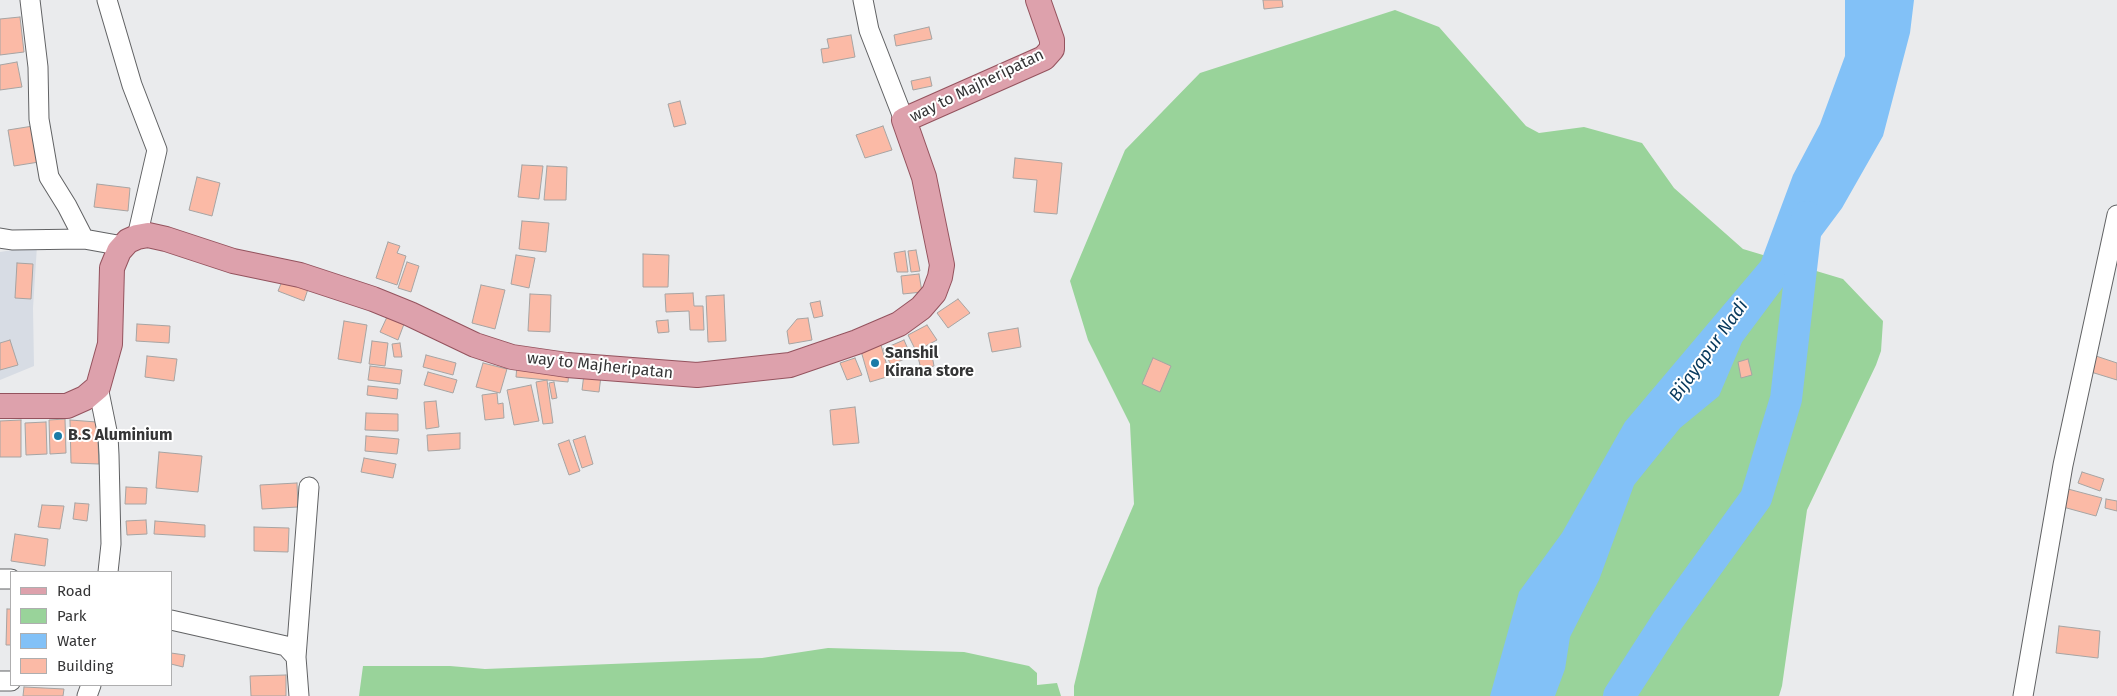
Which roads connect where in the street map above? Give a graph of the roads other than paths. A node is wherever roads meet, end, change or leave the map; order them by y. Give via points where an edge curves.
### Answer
1 (30, 0) edge
2 (107, 0) edge
3 (862, 0) edge
4 (1038, 0) edge
5 (904, 120) junction
6 (2117, 215) edge
7 (0, 238) edge
8 (84, 239) junction
9 (130, 242) junction
10 (98, 388) junction
11 (0, 406) edge
12 (309, 487) dead end
13 (108, 571) edge
14 (172, 620) edge
15 (296, 657) junction
16 (299, 696) edge
17 (2023, 696) edge

1 - 8 street via 38,67 39,120 49,177
2 - 9 street via 132,85 157,150
3 - 5 street via 869,30
4 - 5 main road, way to Majheripatan via 1052,40 1052,49 1044,58
5 - 9 main road, way to Majheripatan via 924,177 942,265 934,293 921,308 899,324 790,365 697,375 567,365 512,357 372,299 300,275 233,262 148,235
6 - 17 street via 2063,465
7 - 8 street
8 - 9 street
9 - 10 main road via 119,251 112,268 110,344
10 - 11 main road via 67,406
10 - 13 street via 110,455
12 - 15 street
14 - 15 street via 286,646
15 - 16 street

